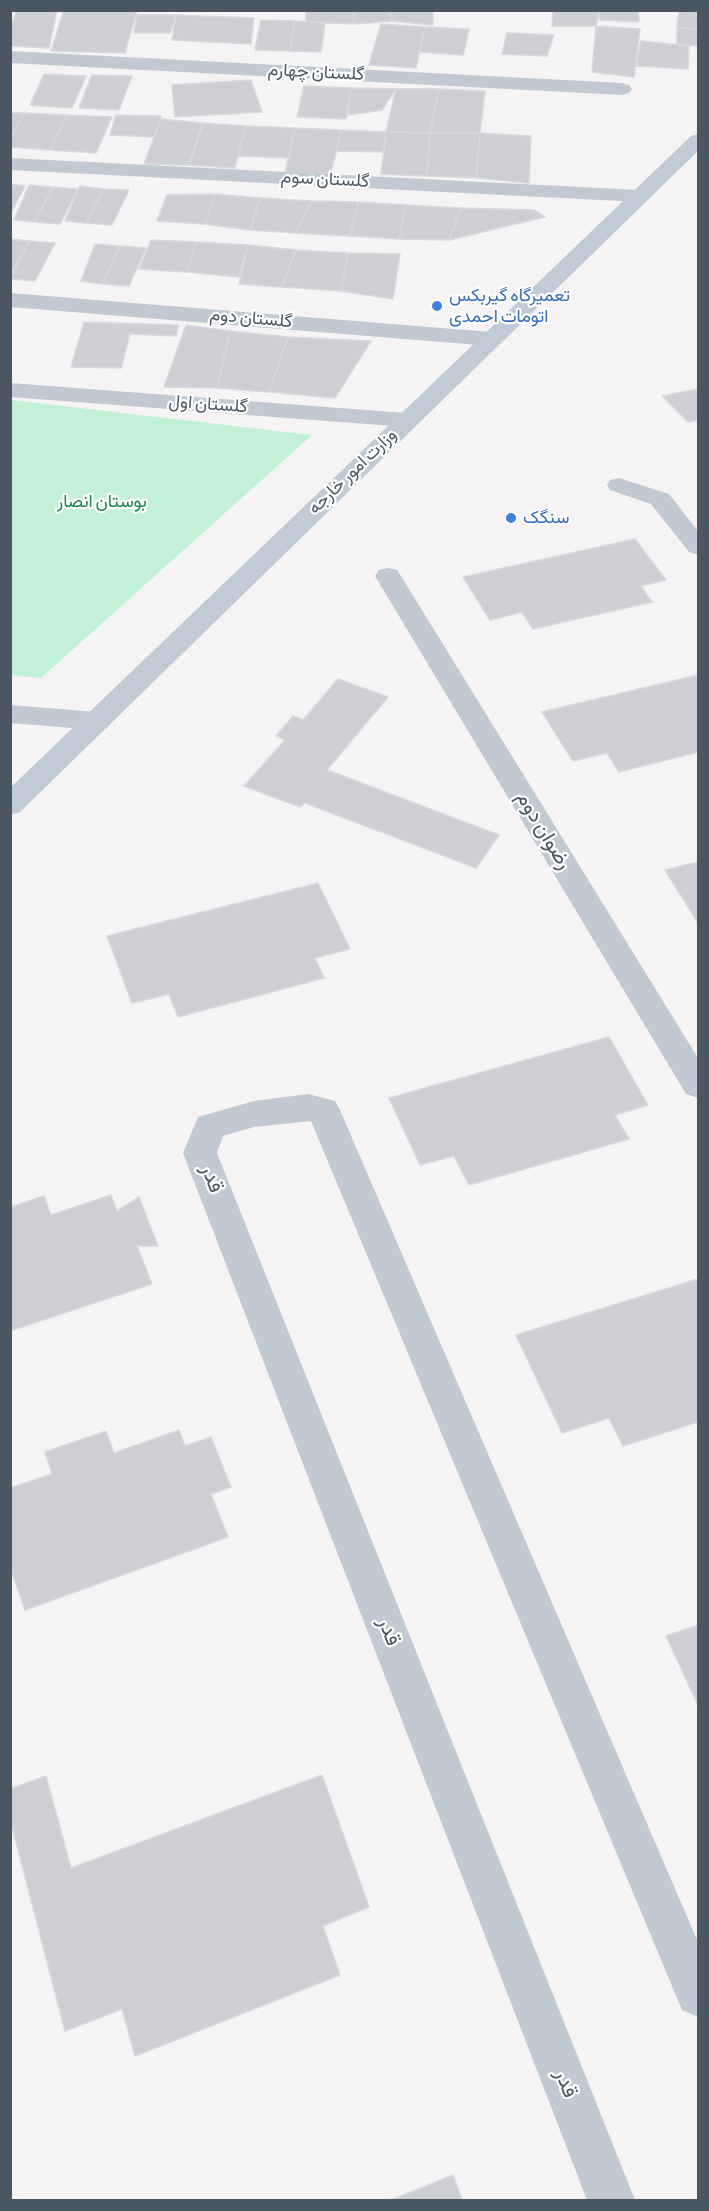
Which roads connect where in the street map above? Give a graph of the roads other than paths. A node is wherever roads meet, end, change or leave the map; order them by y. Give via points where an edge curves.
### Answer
1 (10, 57) edge
2 (622, 89) dead end
3 (699, 140) edge
4 (10, 164) edge
5 (640, 196) junction
6 (10, 300) edge
7 (491, 339) junction
8 (10, 390) edge
9 (406, 420) junction
10 (619, 485) dead end
11 (699, 547) edge
12 (388, 576) dead end
13 (10, 714) edge
14 (97, 721) junction
15 (10, 805) edge
16 (699, 1085) edge
17 (699, 1994) edge
18 (611, 2200) edge

1 - 2 street, گلستان چهارم
3 - 5 main road, وزارت امور خارجه
4 - 5 street, گلستان سوم
5 - 7 main road, وزارت امور خارجه
6 - 7 street, گلستان دوم
7 - 9 main road, وزارت امور خارجه
8 - 9 street, گلستان اول
9 - 14 main road, وزارت امور خارجه
10 - 11 street via 660,499
12 - 16 street, رضوان دوم
13 - 14 street
14 - 15 main road, وزارت امور خارجه
17 - 18 street, قدر via 323,1110 308,1107 254,1114 210,1126 200,1153

